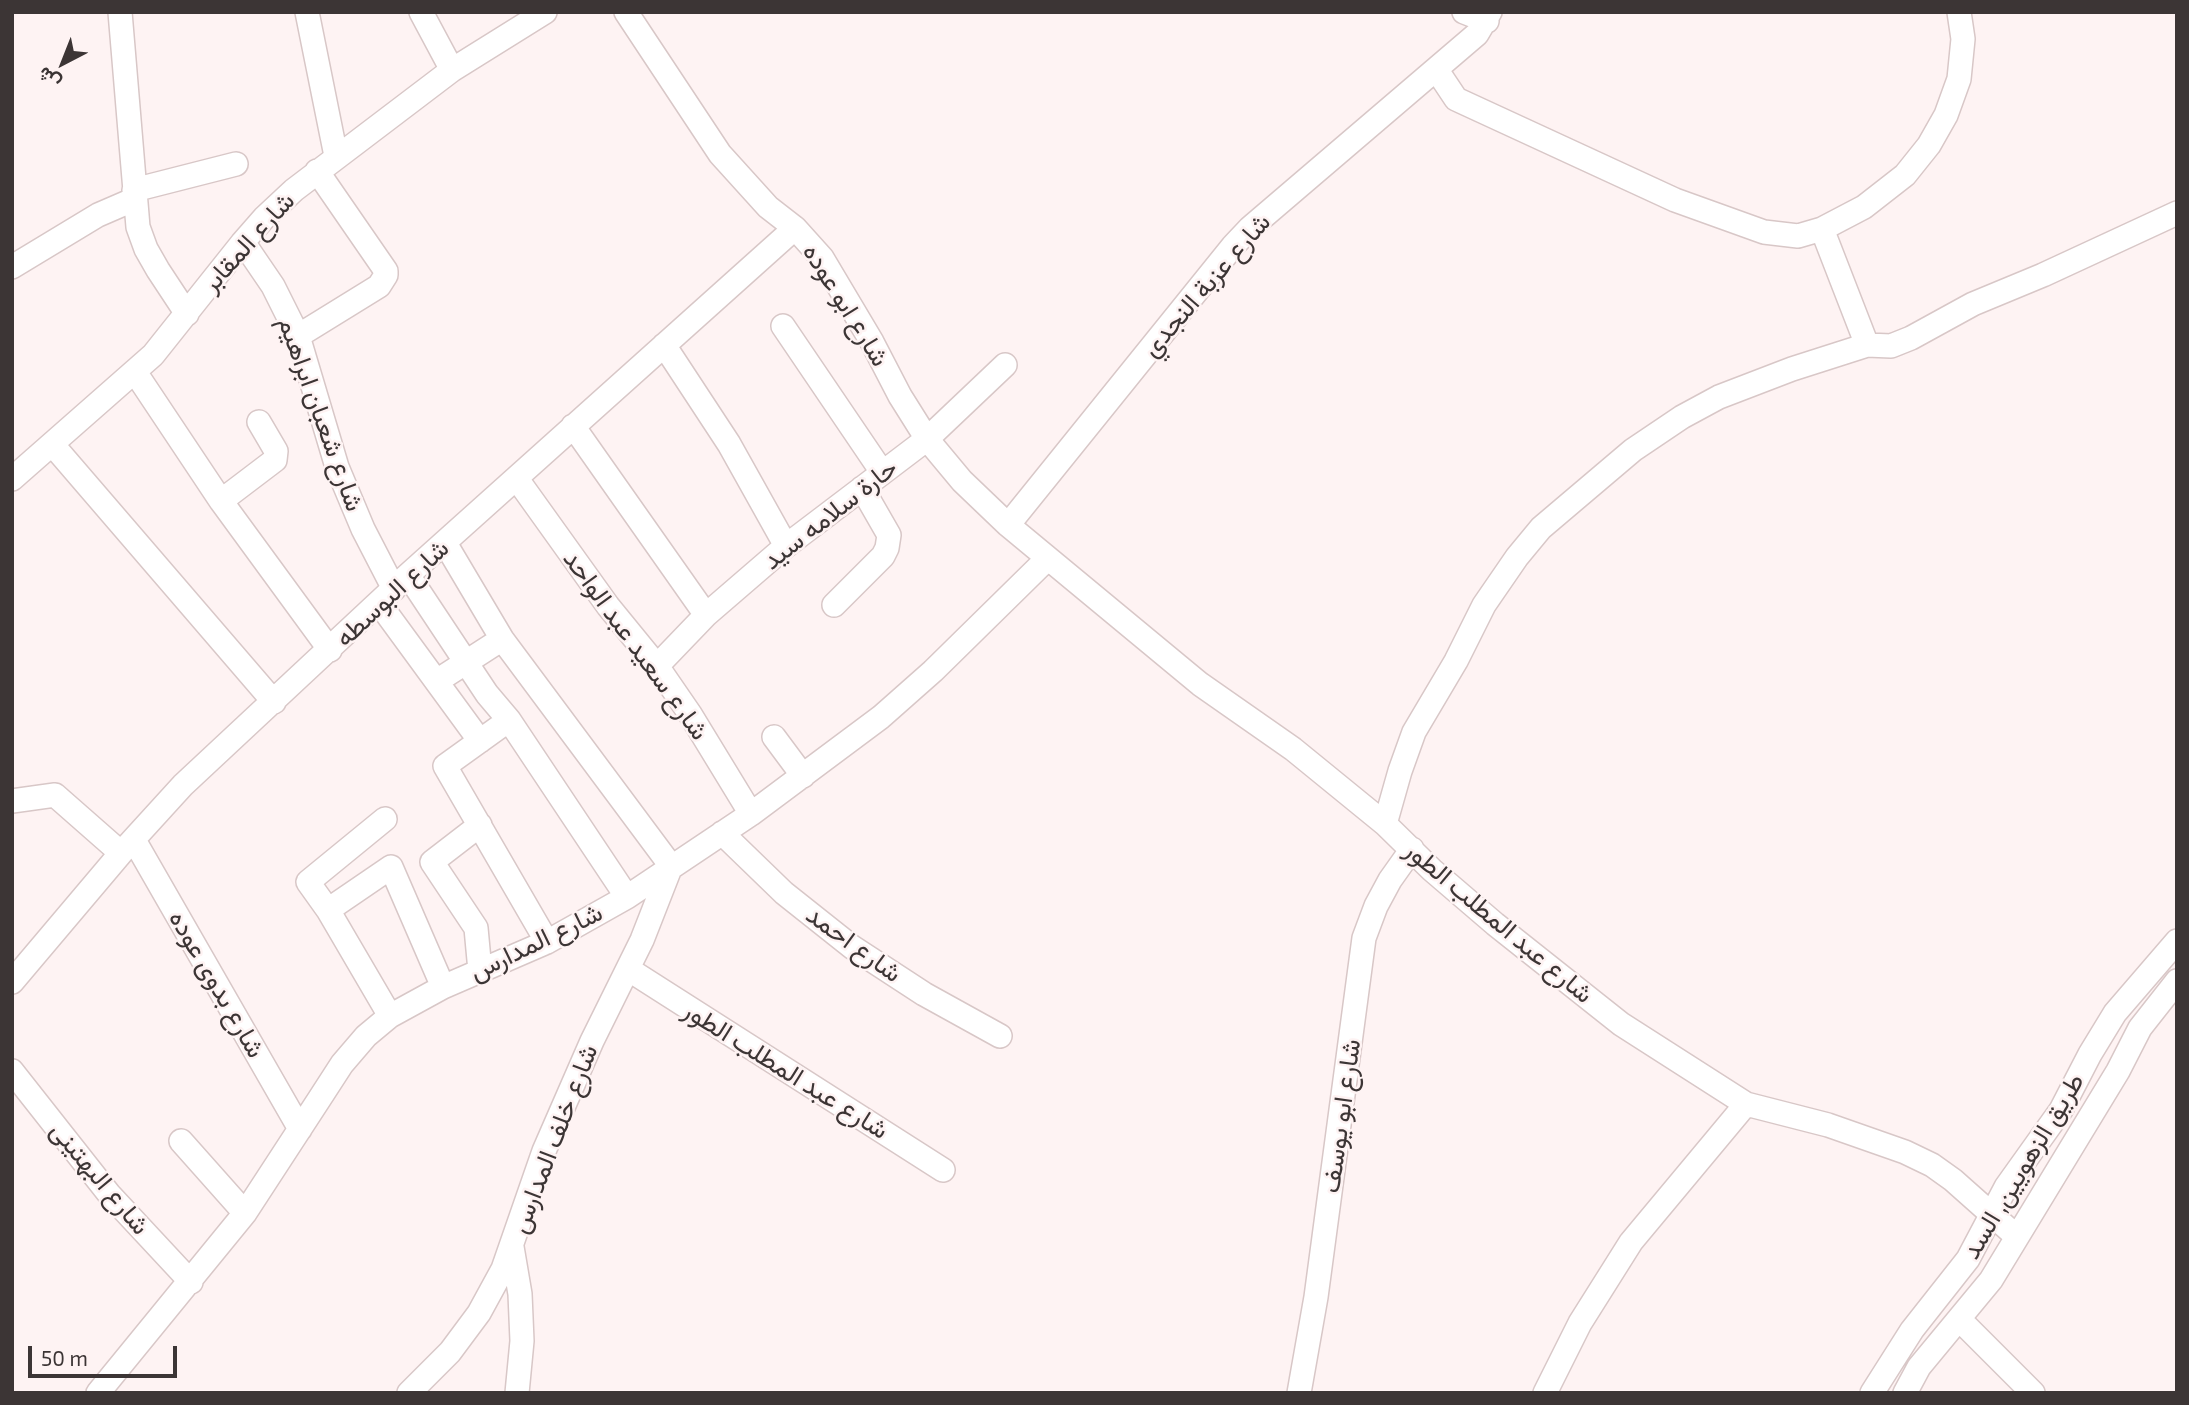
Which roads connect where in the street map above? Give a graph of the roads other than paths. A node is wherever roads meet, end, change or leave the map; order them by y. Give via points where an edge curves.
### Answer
1 (120, 12) edge
2 (307, 12) edge
3 (421, 12) edge
4 (545, 12) edge
5 (626, 12) edge
6 (1464, 12) edge
7 (1959, 12) edge
8 (1488, 17) edge
9 (1436, 69) junction
10 (452, 70) junction
11 (336, 156) junction
12 (236, 164) dead end
13 (317, 171) junction
14 (134, 194) junction
15 (2177, 213) edge
16 (795, 228) junction
17 (1822, 229) junction
18 (243, 242) junction
19 (15, 259) edge
20 (187, 314) junction
21 (783, 326) dead end
22 (298, 336) junction
23 (664, 345) junction
24 (1867, 345) junction
25 (1005, 365) dead end
26 (135, 372) junction
27 (258, 422) dead end
28 (573, 426) junction
29 (927, 439) junction
30 (52, 444) junction
31 (882, 472) junction
32 (12, 479) edge
33 (517, 480) junction
34 (862, 488) junction
35 (221, 501) junction
36 (1008, 525) junction
37 (445, 543) junction
38 (786, 546) junction
39 (1047, 559) junction
40 (394, 589) junction
41 (834, 605) dead end
42 (706, 615) junction
43 (502, 639) junction
44 (330, 650) junction
45 (466, 663) junction
46 (656, 666) junction
47 (437, 681) junction
48 (274, 702) junction
49 (509, 720) junction
50 (774, 737) dead end
51 (480, 740) junction
52 (803, 776) junction
53 (12, 801) edge
54 (751, 814) junction
55 (385, 819) dead end
56 (1385, 824) junction
57 (480, 825) junction
58 (722, 833) junction
59 (128, 846) junction
60 (1412, 849) junction
61 (671, 866) junction
62 (626, 897) junction
63 (327, 910) junction
64 (2177, 941) edge
65 (547, 942) junction
66 (628, 970) junction
67 (480, 971) junction
68 (2177, 981) edge
69 (12, 982) edge
70 (443, 987) junction
71 (390, 1016) junction
72 (1000, 1036) dead end
73 (12, 1071) edge
74 (1746, 1104) junction
75 (300, 1129) junction
76 (181, 1141) dead end
77 (943, 1170) dead end
78 (246, 1213) junction
79 (1992, 1214) junction
80 (2017, 1236) junction
81 (512, 1247) junction
82 (191, 1282) junction
83 (1959, 1319) junction
84 (98, 1393) edge
85 (409, 1393) edge
86 (517, 1393) edge
87 (1299, 1393) edge
88 (1545, 1393) edge
89 (1871, 1393) edge
90 (1905, 1393) edge
91 (2033, 1393) edge

1 - 14 street
2 - 11 street
3 - 10 street
4 - 10 street, شارع المقابر
5 - 16 street, شارع ابو عوده via 720,154 768,207
6 - 8 street
7 - 17 street via 1963,39 1959,79 1929,145 1905,175 1864,207
8 - 9 street, شارع عزبة النجدي via 1477,34
9 - 17 street via 1456,99 1675,201 1764,232 1798,236
9 - 36 street, شارع عزبة النجدي via 1233,246
10 - 11 street, شارع المقابر
11 - 13 street, شارع المقابر
12 - 14 street
13 - 18 street, شارع المقابر
13 - 22 street via 386,275 379,286
14 - 19 street
14 - 20 street via 146,249
15 - 24 street via 1973,304 1911,338 1891,346
16 - 23 street, شارع البوسطه
16 - 29 street, شارع ابو عوده via 822,258
17 - 24 street
18 - 20 street, شارع المقابر
18 - 22 street, شارع شعبان ابراهيم via 273,286
20 - 26 street, شارع المقابر
21 - 31 street
22 - 40 street, شارع شعبان ابراهيم via 337,467
23 - 28 street, شارع البوسطه
23 - 38 street via 729,444
24 - 56 street via 1720,397 1682,417 1633,450 1541,528 1484,605 1414,732
25 - 29 street, حارة سلامه سيد
26 - 30 street, شارع المقابر
26 - 35 street
27 - 35 street via 276,451 275,460
28 - 33 street, شارع البوسطه
28 - 42 street
29 - 31 street, حارة سلامه سيد
29 - 36 street, شارع ابو عوده
30 - 32 street, شارع المقابر
30 - 48 street
31 - 34 street, حارة سلامه سيد
33 - 37 street, شارع البوسطه
33 - 46 street, شارع سعيد عبد الواحد
34 - 38 street, حارة سلامه سيد
34 - 41 street via 889,535 887,548
35 - 44 street
36 - 39 street, شارع ابو عوده
37 - 40 street, شارع البوسطه
37 - 43 street
38 - 42 street, حارة سلامه سيد
39 - 52 street, شارع المدارس via 933,671
39 - 56 street, شارع عبد المطلب الطور via 1200,684 1293,749
40 - 44 street, شارع البوسطه
40 - 45 street
40 - 47 street
42 - 46 street, حارة سلامه سيد
43 - 45 street
43 - 61 street
44 - 48 street, شارع البوسطه
45 - 47 street
45 - 49 street
46 - 54 street, شارع سعيد عبد الواحد
47 - 51 street
48 - 59 street, شارع البوسطه via 183,785
49 - 51 street
49 - 62 street
50 - 52 street
51 - 57 street via 445,766
52 - 54 street, شارع المدارس
53 - 59 street, شارع بدوى عوده via 55,794
54 - 58 street, شارع المدارس
55 - 63 street via 308,882
56 - 60 street, شارع عبد المطلب الطور
57 - 65 street
57 - 67 street via 432,862 476,928
58 - 61 street, شارع المدارس
58 - 72 street, شارع احمد via 784,893 852,947
59 - 69 street, شارع البوسطه
59 - 75 street, شارع بدوى عوده
60 - 74 street, شارع عبد المطلب الطور via 1495,924 1621,1024
60 - 87 street, شارع ابو يوسف via 1390,880 1364,937
61 - 62 street, شارع المدارس
61 - 66 street, شارع خلف المدارس
62 - 65 street, شارع المدارس
63 - 70 street via 391,867
63 - 71 street
64 - 79 street, طريق الزهويين, السد via 2115,1013 2061,1110
65 - 67 street, شارع المدارس
66 - 77 street, شارع عبد المطلب الطور
66 - 81 street, شارع خلف المدارس via 544,1151
67 - 70 street, شارع المدارس
68 - 80 street, طريق الزهويين, السد via 2140,1028
70 - 71 street, شارع المدارس
71 - 75 street, شارع المدارس via 342,1064
73 - 82 street, شارع البهتينى via 109,1194
74 - 79 street, شارع عبد المطلب الطور via 1828,1125 1905,1152 1932,1165
74 - 88 street via 1631,1242 1580,1323
75 - 78 street, شارع المدارس
76 - 78 street
78 - 82 street, شارع المدارس
79 - 80 street, شارع عبد المطلب الطور
79 - 89 street, طريق الزهويين, السد via 1968,1259 1912,1330
80 - 83 street, طريق الزهويين, السد via 1991,1280
81 - 85 street, شارع خلف المدارس via 479,1313 450,1352
81 - 86 street via 522,1341
82 - 84 street, شارع المدارس
83 - 90 street, طريق الزهويين, السد via 1919,1367
83 - 91 street

